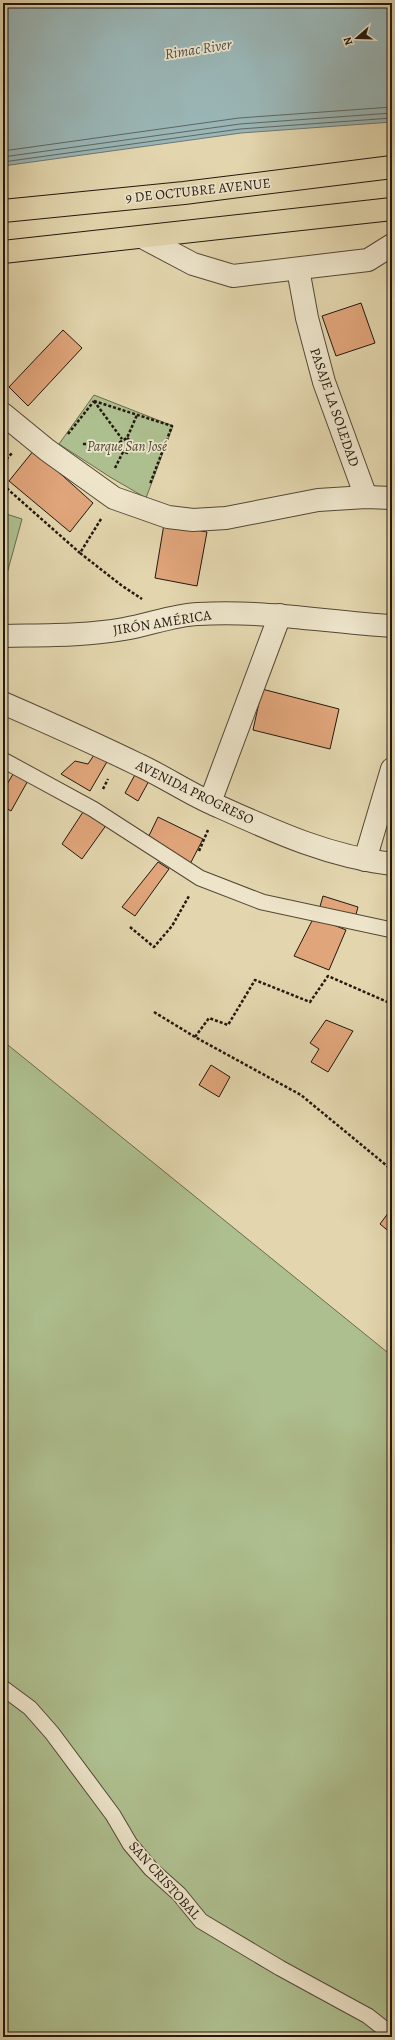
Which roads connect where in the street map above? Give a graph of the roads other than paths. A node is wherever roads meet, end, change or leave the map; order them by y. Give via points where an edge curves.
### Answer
1 (392, 167) edge
2 (392, 209) edge
3 (3, 211) edge
4 (142, 237) junction
5 (392, 245) edge
6 (3, 252) edge
7 (298, 269) junction
8 (3, 414) edge
9 (366, 497) junction
10 (392, 498) edge
11 (280, 615) junction
12 (392, 626) edge
13 (3, 636) edge
14 (3, 703) edge
15 (3, 760) edge
16 (392, 769) edge
17 (214, 803) junction
18 (365, 860) junction
19 (392, 864) edge
20 (392, 930) edge
21 (3, 1688) edge
22 (392, 2036) edge

1 - 3 main road, 9 DE OCTUBRE AVENUE via 184,193
2 - 4 main road
4 - 6 main road
4 - 7 street via 193,264 233,276
5 - 7 street via 368,260
7 - 9 street, PASAJE LA SOLEDAD via 307,318 324,382
8 - 9 street via 47,450 114,498 168,517 200,520 226,518 318,500
9 - 10 street
11 - 12 street, JIRÓN AMÉRICA via 351,624
11 - 13 street, JIRÓN AMÉRICA via 252,612 196,614 124,629 67,635
11 - 17 street
14 - 17 street, AVENIDA PROGRESO via 73,733
15 - 20 lane via 93,809 195,875 262,902
16 - 18 street
17 - 18 street, AVENIDA PROGRESO via 290,838
18 - 19 street, AVENIDA PROGRESO
21 - 22 lane, SAN CRISTOBAL via 30,1708 52,1733 113,1815 130,1844 179,1894 201,1921 274,1965 368,2016

